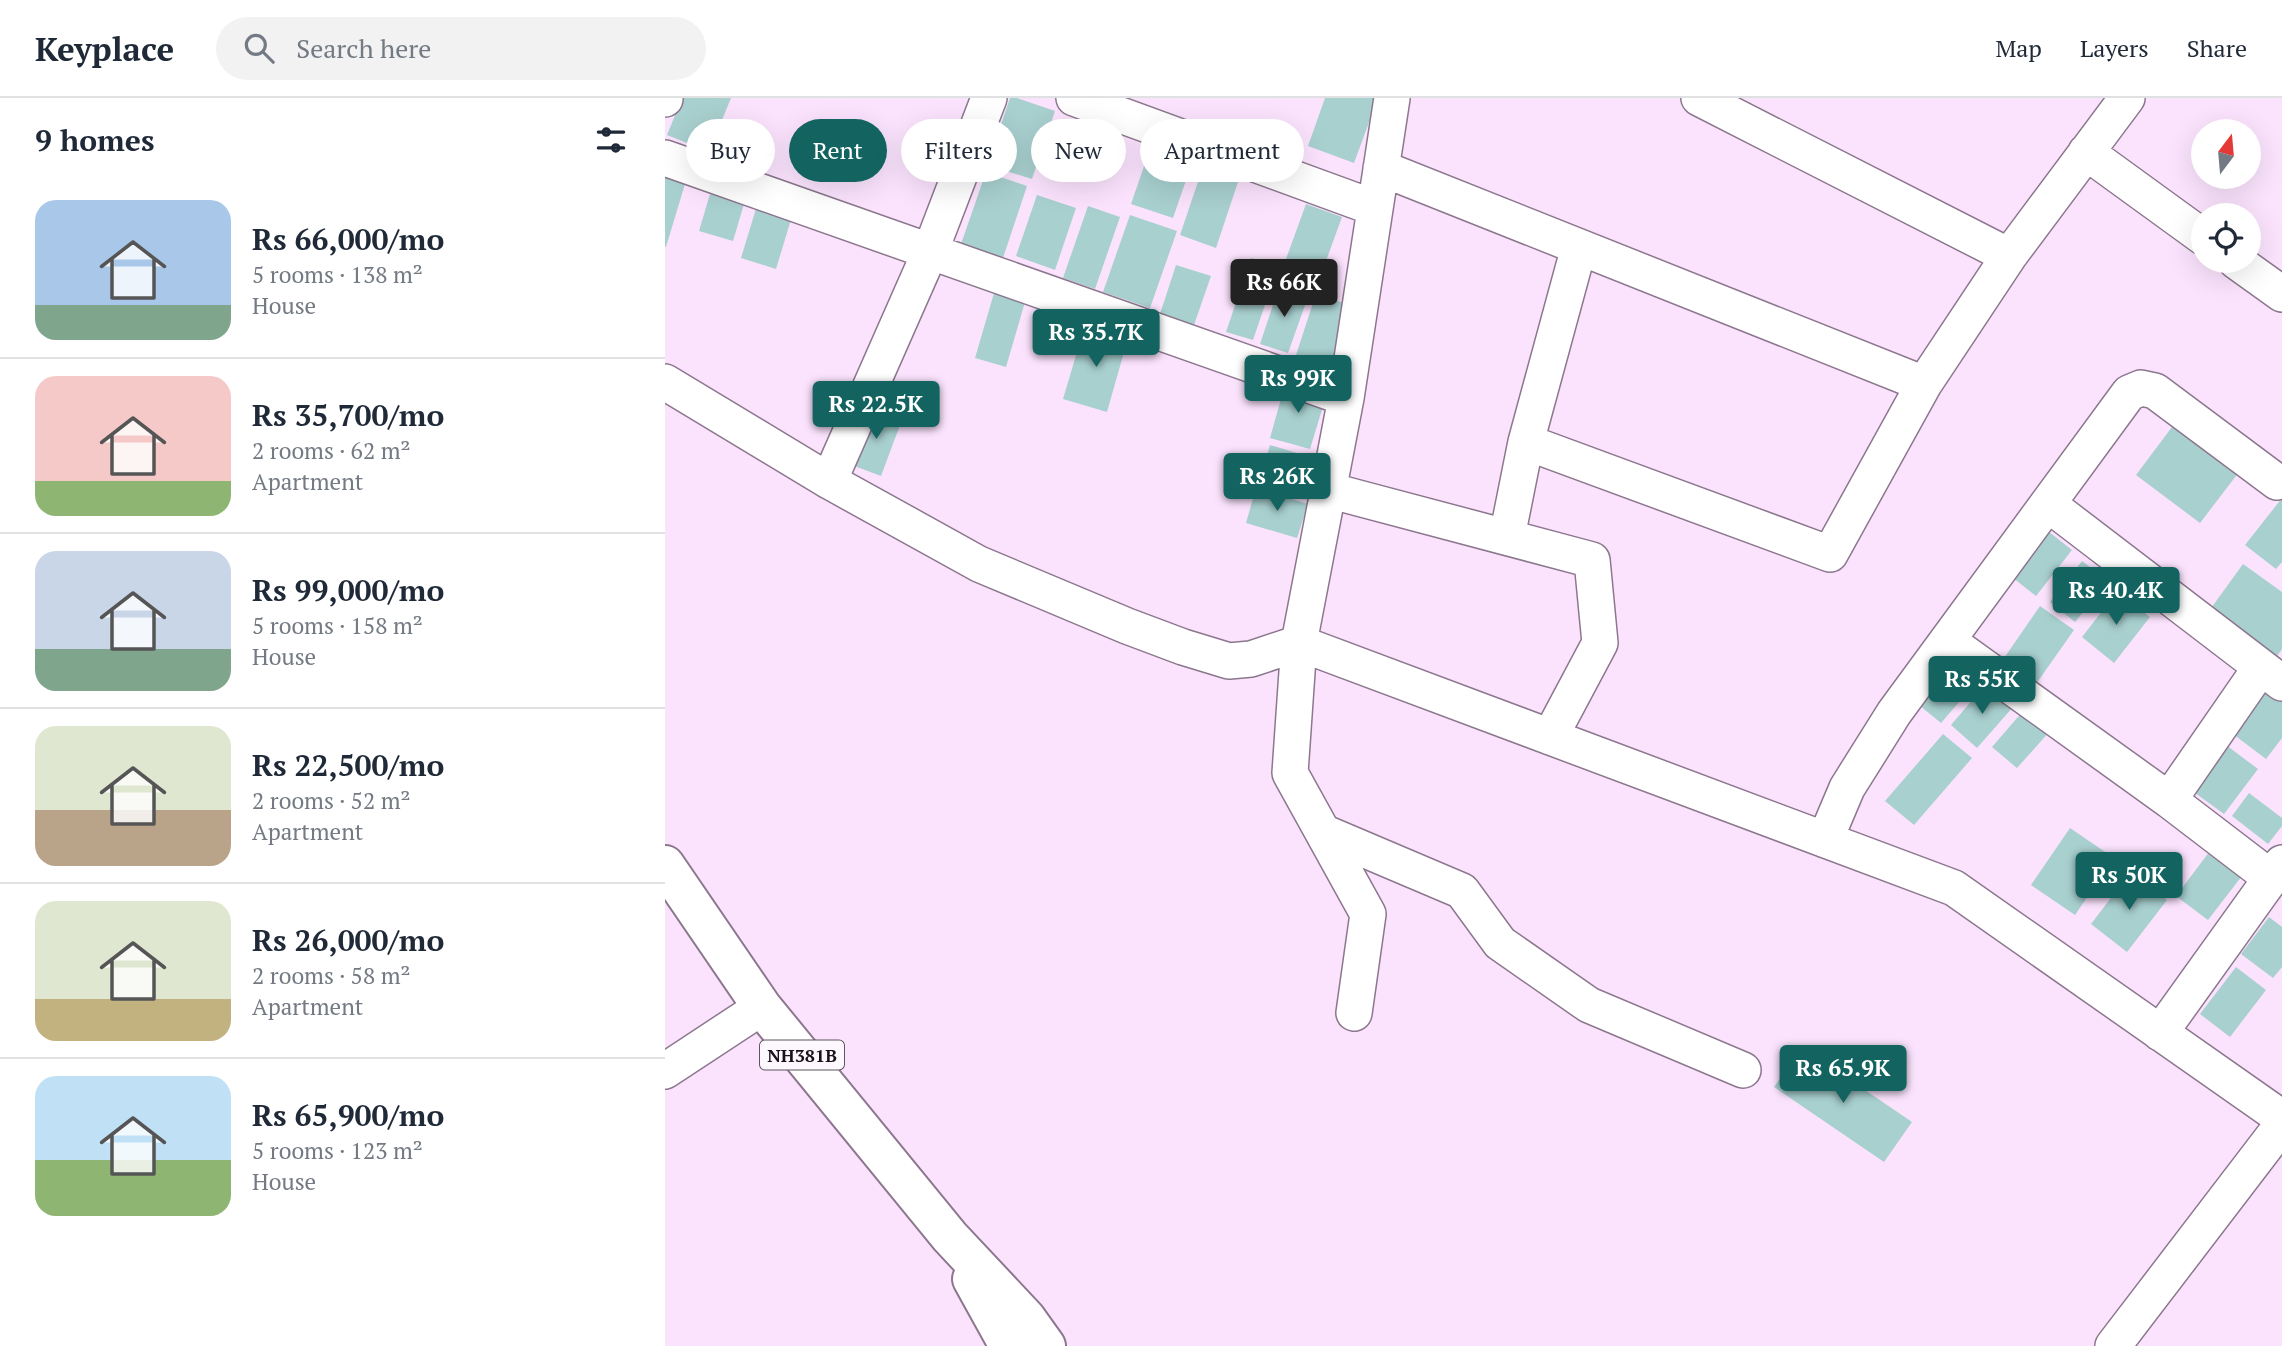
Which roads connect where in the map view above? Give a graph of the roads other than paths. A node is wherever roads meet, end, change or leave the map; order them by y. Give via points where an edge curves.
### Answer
1 (989, 98) edge
2 (1074, 98) edge
3 (1392, 98) edge
4 (1699, 98) edge
5 (2127, 98) edge
6 (2086, 152) junction
7 (665, 158) edge
8 (1381, 168) junction
9 (1375, 208) junction
10 (2191, 228) edge
11 (1579, 247) junction
12 (930, 252) junction
13 (2009, 256) junction
14 (2253, 273) edge
15 (2282, 294) edge
16 (665, 382) edge
17 (1924, 384) junction
18 (1346, 398) junction
19 (1526, 442) junction
20 (828, 481) junction
21 (2280, 481) edge
22 (1328, 490) junction
23 (2048, 504) junction
24 (1507, 537) junction
25 (1948, 641) junction
26 (1299, 643) junction
27 (2272, 675) edge
28 (1550, 737) junction
29 (2169, 800) junction
30 (1323, 832) junction
31 (1825, 840) junction
32 (665, 865) edge
33 (2277, 871) edge
34 (762, 1007) junction
35 (1353, 1013) dead end
36 (2160, 1033) junction
37 (1743, 1070) dead end
38 (665, 1071) edge
39 (2282, 1118) edge
40 (2282, 1125) edge
41 (950, 1237) junction
42 (1009, 1346) edge
43 (1046, 1346) edge
44 (2113, 1346) edge

1 - 12 street
2 - 9 street
3 - 8 street
4 - 13 street
5 - 6 street
6 - 10 street
6 - 13 street
7 - 12 street
8 - 9 street
8 - 11 street
9 - 18 street
11 - 17 street
11 - 19 street
12 - 18 street
12 - 20 street
13 - 17 street
14 - 15 street
16 - 20 street
17 - 19 street via 1831,554
18 - 22 street
19 - 24 street
20 - 26 street via 979,564 1183,647 1229,661 1251,659
21 - 23 street via 2155,391 2141,388 2129,393
22 - 24 street
22 - 26 street
23 - 25 street
23 - 27 street
24 - 28 street via 1592,559 1600,643
25 - 29 street
25 - 31 street via 1894,713 1847,788
26 - 28 street
26 - 30 street via 1290,773
27 - 29 street
28 - 31 street
29 - 33 street
30 - 35 street via 1368,914
30 - 37 street via 1462,891 1500,943 1589,1005
31 - 36 street via 1954,888
32 - 34 highway, NH381B
33 - 36 street
34 - 38 street
34 - 41 highway, NH381B
36 - 39 street
40 - 44 street
41 - 42 highway, NH381B
41 - 43 highway, NH381B

